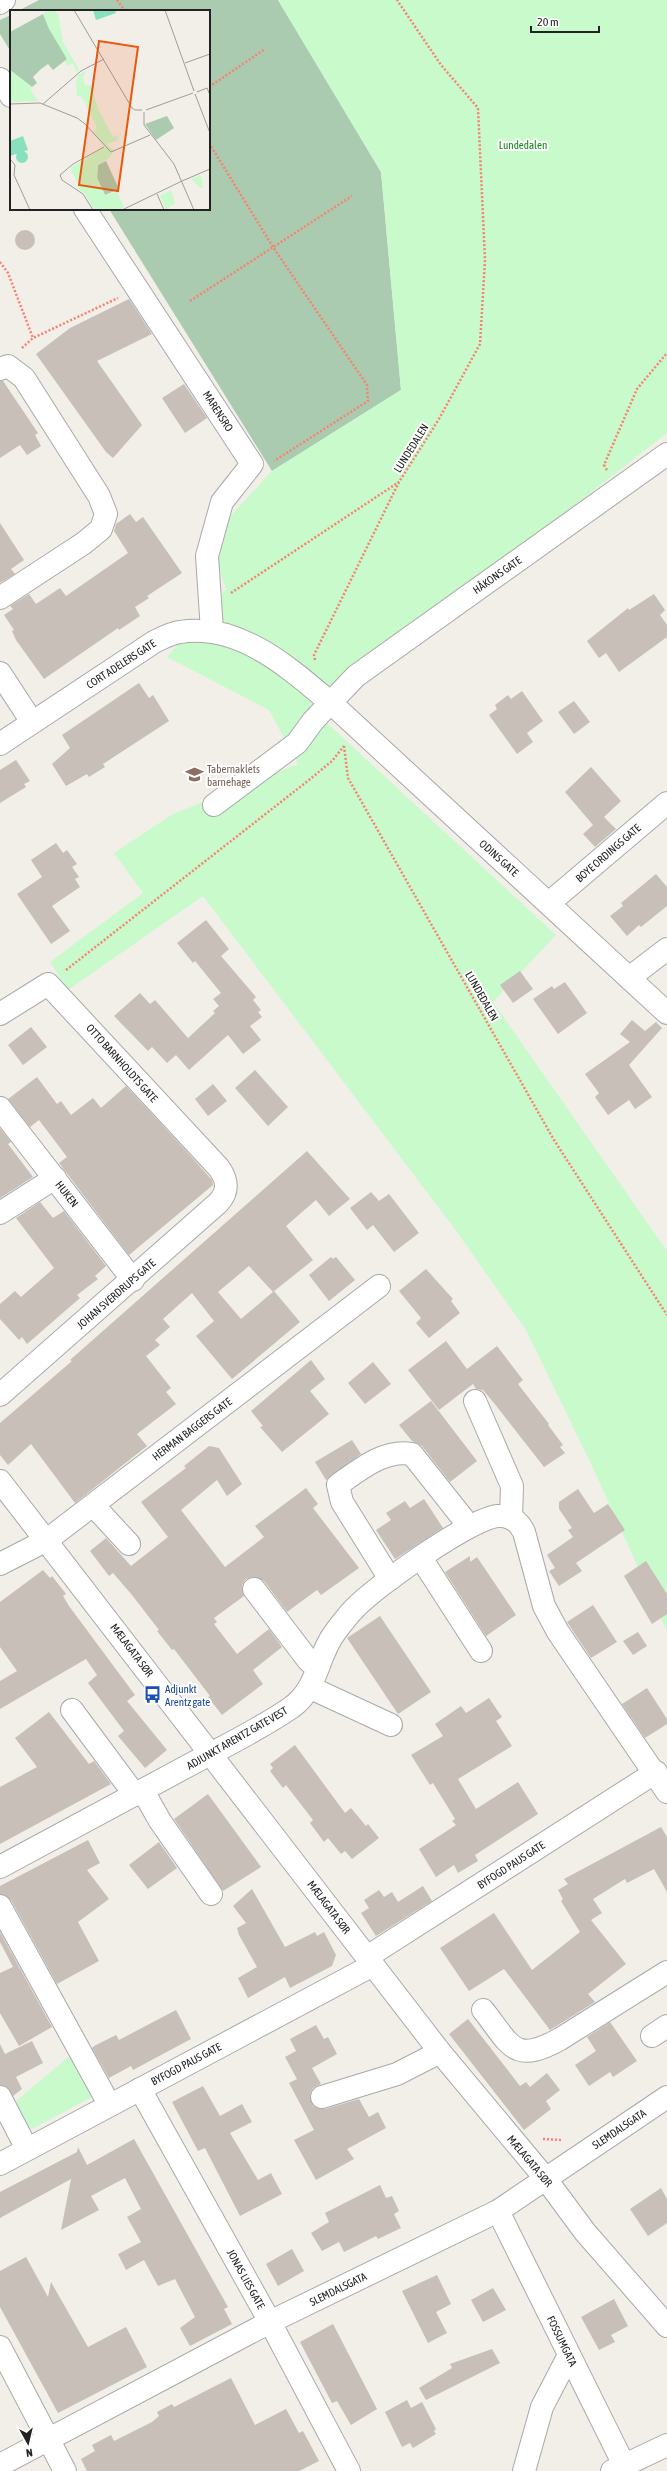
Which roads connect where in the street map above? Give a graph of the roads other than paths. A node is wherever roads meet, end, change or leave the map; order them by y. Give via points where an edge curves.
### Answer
1 (4, 0) edge
2 (0, 3) edge
3 (0, 79) edge
4 (10, 94) edge
5 (86, 210) edge
6 (4, 368) edge
7 (667, 454) edge
8 (0, 598) edge
9 (212, 631) junction
10 (0, 672) edge
11 (331, 703) junction
12 (32, 722) junction
13 (0, 744) edge
14 (667, 802) edge
15 (214, 805) dead end
16 (549, 903) junction
17 (667, 949) edge
18 (629, 978) junction
19 (667, 1013) edge
20 (0, 1014) edge
21 (0, 1108) edge
22 (55, 1178) junction
23 (227, 1188) joint
24 (0, 1212) edge
25 (133, 1280) junction
26 (379, 1286) dead end
27 (0, 1395) edge
28 (475, 1401) dead end
29 (0, 1480) edge
30 (93, 1505) junction
31 (511, 1518) junction
32 (469, 1526) junction
33 (47, 1540) junction
34 (129, 1544) dead end
35 (421, 1558) junction
36 (0, 1564) edge
37 (390, 1579) junction
38 (254, 1589) dead end
39 (481, 1651) dead end
40 (314, 1678) junction
41 (72, 1710) dead end
42 (391, 1726) dead end
43 (212, 1755) junction
44 (656, 1772) junction
45 (667, 1792) edge
46 (139, 1793) junction
47 (0, 1867) edge
48 (211, 1894) dead end
49 (0, 1906) edge
50 (370, 1961) junction
51 (667, 1972) edge
52 (483, 2010) dead end
53 (440, 2052) junction
54 (140, 2089) junction
55 (322, 2096) dead end
56 (0, 2097) edge
57 (667, 2097) edge
58 (109, 2104) junction
59 (27, 2150) junction
60 (0, 2164) edge
61 (545, 2178) junction
62 (498, 2210) junction
63 (270, 2322) junction
64 (667, 2326) edge
65 (0, 2347) edge
66 (569, 2355) junction
67 (48, 2440) junction
68 (667, 2445) edge
69 (0, 2465) edge
70 (621, 2469) edge
71 (65, 2471) edge
72 (348, 2471) edge
73 (524, 2471) edge

1 - 2 street
3 - 4 street
5 - 9 street, MARENSRO via 252,464 222,502 207,556
6 - 8 street via 24,378 99,496 106,514 101,529 84,543
7 - 11 street, HÅKONS GATE via 356,676
9 - 11 street, CORT ADELERS GATE via 257,647 300,676
9 - 12 street, CORT ADELERS GATE via 179,632 154,642
10 - 12 street
11 - 15 street, HÅKONS GATE via 313,721 297,743
11 - 16 street, ODINS GATE
12 - 13 street, CORT ADELERS GATE
14 - 16 street, BOYE ORDINGS GATE
16 - 18 street, ODINS GATE
17 - 18 street
18 - 19 street, ODINS GATE
20 - 23 street, OTTO BARNHOLDTS GATE via 48,984 219,1168 226,1178
21 - 22 street, HUKEN
22 - 24 street
22 - 25 street, HUKEN
23 - 25 street, JOHAN SVERDRUPS GATE via 218,1203
25 - 27 street, JOHAN SVERDRUPS GATE
26 - 30 street, HERMAN BAGGERS GATE
28 - 31 street via 512,1486
29 - 33 street, MÆLAGATA SØR
30 - 33 street, HERMAN BAGGERS GATE
30 - 34 street
31 - 32 street, ADJUNKT ARENTZ GATE VEST via 500,1515 489,1517
31 - 44 street via 519,1523 524,1532 544,1606 558,1632
32 - 35 street, ADJUNKT ARENTZ GATE VEST
32 - 37 street via 412,1454 380,1458 358,1471 338,1485 338,1492
33 - 36 street, HERMAN BAGGERS GATE
33 - 43 street, MÆLAGATA SØR
35 - 37 street, ADJUNKT ARENTZ GATE VEST
35 - 39 street
37 - 40 street, ADJUNKT ARENTZ GATE VEST via 355,1608 334,1633
38 - 40 street via 308,1660
40 - 42 street
40 - 43 street, ADJUNKT ARENTZ GATE VEST via 293,1706
41 - 46 street
43 - 46 street, ADJUNKT ARENTZ GATE VEST
43 - 50 street, MÆLAGATA SØR
44 - 45 street
44 - 50 street, BYFOGD PAUS GATE
46 - 47 street, ADJUNKT ARENTZ GATE VEST
46 - 48 street
49 - 58 street
50 - 53 street, MÆLAGATA SØR
50 - 54 street, BYFOGD PAUS GATE
51 - 52 street via 560,2039 544,2048 528,2052 514,2049
53 - 55 street via 397,2074
53 - 61 street, MÆLAGATA SØR
54 - 58 street, BYFOGD PAUS GATE
54 - 63 street, JONAS LIES GATE
56 - 59 street
57 - 61 street, SLEMDALSGATA
58 - 59 street, BYFOGD PAUS GATE
59 - 60 street, BYFOGD PAUS GATE
61 - 62 street, SLEMDALSGATA
61 - 64 street, MÆLAGATA SØR via 585,2232
62 - 63 street, SLEMDALSGATA
62 - 66 street, FOSSUMGATA
63 - 67 street, SLEMDALSGATA
63 - 72 street, JONAS LIES GATE
65 - 67 street
66 - 70 street, FOSSUMGATA
66 - 73 street via 542,2407
67 - 69 street, SLEMDALSGATA
67 - 71 street
68 - 70 street

